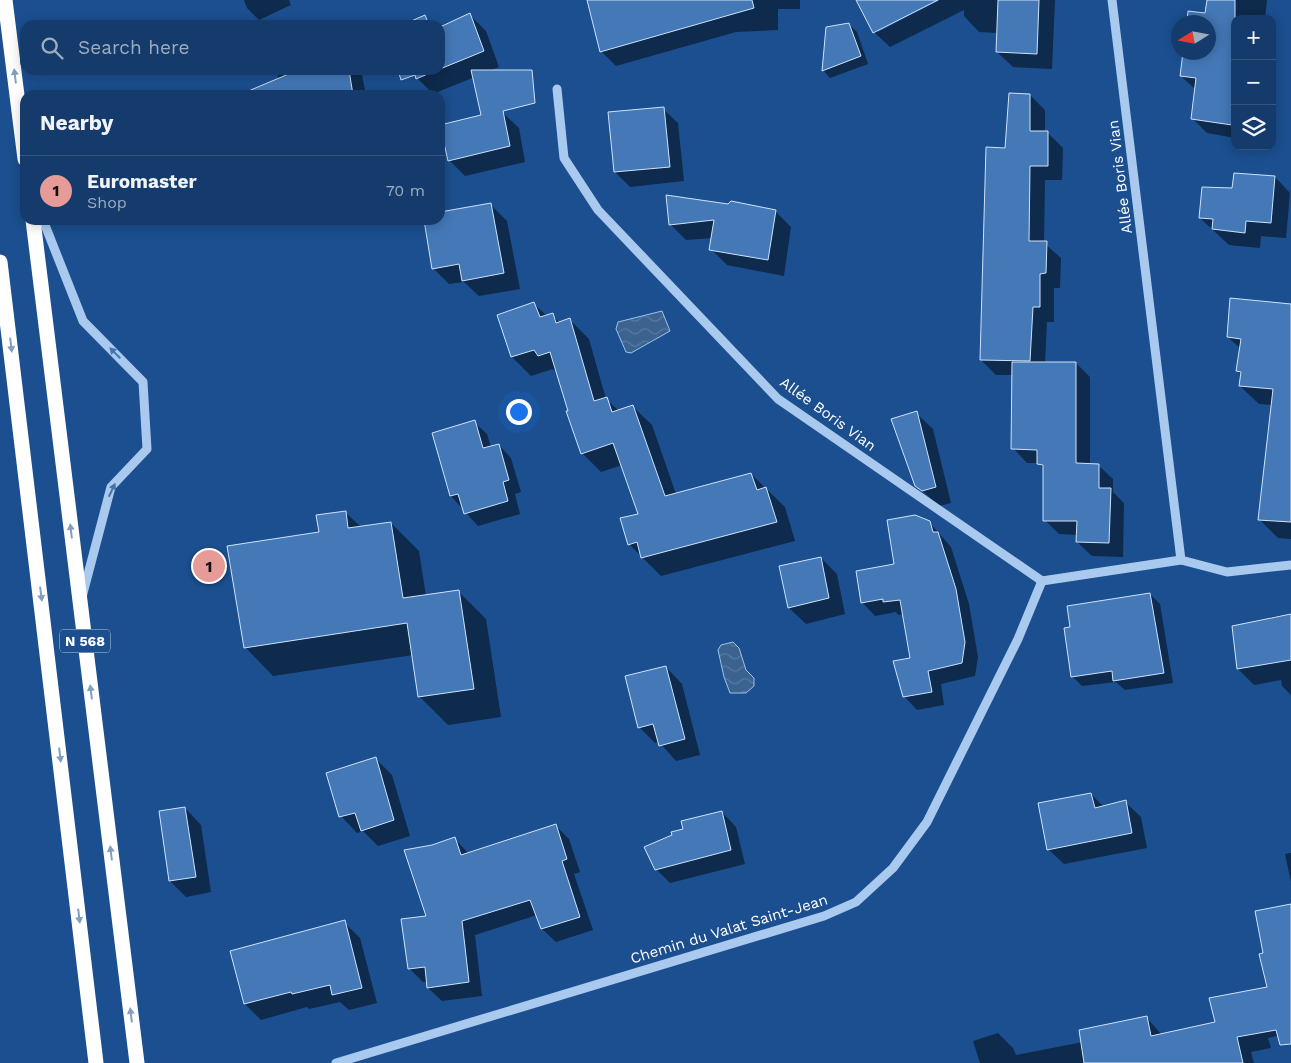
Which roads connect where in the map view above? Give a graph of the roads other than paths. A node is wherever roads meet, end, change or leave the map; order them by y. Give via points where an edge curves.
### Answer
1 (5, 0) edge
2 (1112, 0) edge
3 (557, 88) dead end
4 (20, 119) edge
5 (34, 225) edge
6 (45, 225) edge
7 (0, 262) edge
8 (1181, 560) junction
9 (1291, 565) edge
10 (1042, 581) junction
11 (80, 604) junction
12 (96, 1063) edge
13 (137, 1063) edge
14 (336, 1063) edge

4 -> 1 highway
2 - 8 street, Allée Boris Vian
3 - 10 street, Allée Boris Vian via 564,158 598,210 778,399
11 -> 5 highway, N 568
11 -> 6 street via 111,486 147,449 143,382 83,321
7 -> 12 highway, N 568
8 - 9 street via 1227,572
8 - 10 street
10 - 14 street, Chemin du Valat Saint-Jean via 1018,639 927,822 893,868 856,902 824,916
13 -> 11 highway, N 568

